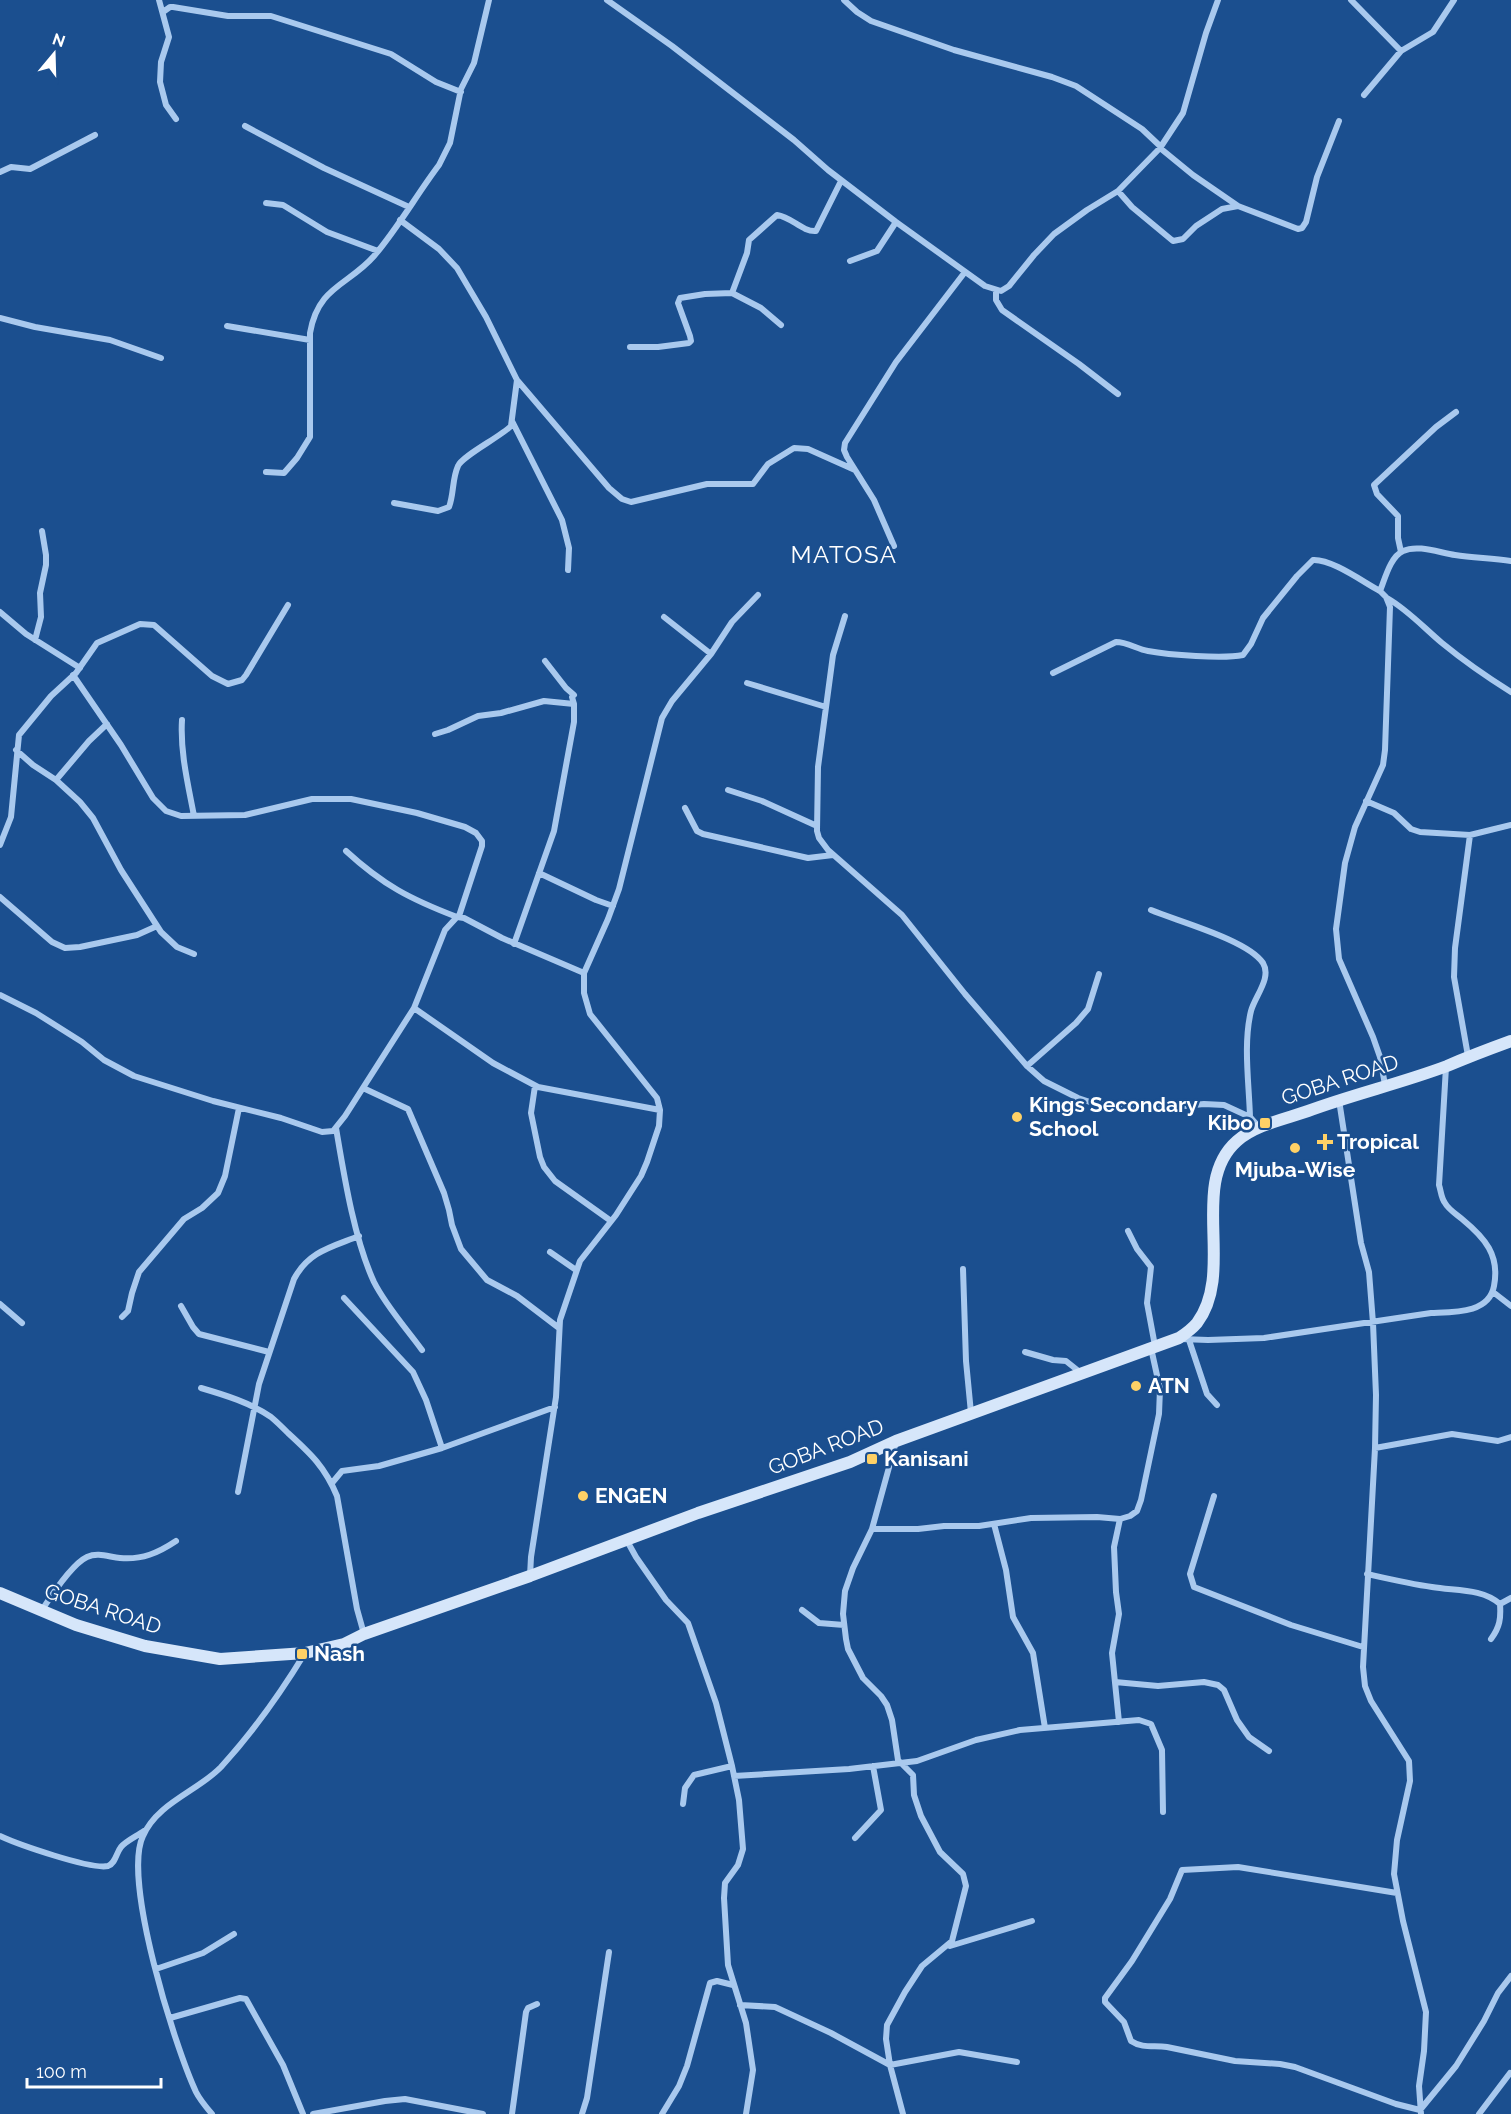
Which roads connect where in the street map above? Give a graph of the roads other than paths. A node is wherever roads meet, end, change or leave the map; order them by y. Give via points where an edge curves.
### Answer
1 (159, 0) edge
2 (489, 0) edge
3 (607, 0) edge
4 (844, 0) edge
5 (1218, 0) edge
6 (1351, 0) edge
7 (1454, 0) edge
8 (163, 12) junction
9 (1401, 51) junction
10 (461, 92) junction
11 (1364, 95) dead end
12 (176, 119) dead end
13 (1339, 121) dead end
14 (245, 126) dead end
15 (95, 135) dead end
16 (1160, 147) junction
17 (0, 172) edge
18 (841, 180) junction
19 (1118, 191) junction
20 (266, 203) dead end
21 (1238, 206) junction
22 (409, 207) junction
23 (400, 219) junction
24 (896, 222) junction
25 (378, 251) junction
26 (850, 261) dead end
27 (965, 272) junction
28 (996, 291) junction
29 (732, 293) junction
30 (0, 318) edge
31 (781, 325) dead end
32 (227, 326) dead end
33 (310, 340) junction
34 (630, 347) dead end
35 (162, 358) dead end
36 (517, 380) junction
37 (1118, 394) dead end
38 (1456, 412) dead end
39 (513, 422) junction
40 (855, 470) junction
41 (266, 472) dead end
42 (394, 503) dead end
43 (42, 531) dead end
44 (894, 546) dead end
45 (1401, 552) junction
46 (1511, 561) edge
47 (568, 570) dead end
48 (1380, 591) junction
49 (758, 595) dead end
50 (1386, 597) junction
51 (288, 605) dead end
52 (0, 612) edge
53 (845, 616) dead end
54 (664, 617) dead end
55 (35, 640) junction
56 (711, 654) junction
57 (546, 661) dead end
58 (80, 668) junction
59 (1053, 673) dead end
60 (73, 675) junction
61 (747, 682) dead end
62 (1511, 692) edge
63 (574, 704) junction
64 (826, 707) junction
65 (182, 720) dead end
66 (107, 724) junction
67 (435, 734) dead end
68 (16, 750) junction
69 (56, 780) junction
70 (728, 790) dead end
71 (1366, 801) junction
72 (686, 808) dead end
73 (194, 816) junction
74 (1511, 825) edge
75 (816, 826) junction
76 (1470, 836) junction
77 (0, 845) edge
78 (346, 851) dead end
79 (833, 855) junction
80 (539, 873) junction
81 (0, 897) edge
82 (613, 906) junction
83 (1150, 910) dead end
84 (458, 917) junction
85 (157, 926) junction
86 (514, 944) junction
87 (194, 954) dead end
88 (584, 972) junction
89 (1099, 974) dead end
90 (0, 994) edge
91 (414, 1008) junction
92 (1511, 1041) edge
93 (1468, 1056) junction
94 (1028, 1066) junction
95 (1446, 1066) junction
96 (1385, 1085) junction
97 (535, 1086) junction
98 (363, 1088) junction
99 (1339, 1100) junction
100 (239, 1108) junction
101 (660, 1110) junction
102 (1250, 1117) junction
103 (336, 1128) junction
104 (1260, 1128) junction
105 (611, 1221) junction
106 (1128, 1231) dead end
107 (359, 1236) junction
108 (550, 1252) dead end
109 (963, 1269) dead end
110 (576, 1270) junction
111 (1493, 1292) junction
112 (344, 1298) dead end
113 (0, 1304) edge
114 (181, 1306) dead end
115 (1511, 1306) edge
116 (122, 1317) dead end
117 (22, 1323) dead end
118 (1373, 1323) junction
119 (559, 1328) junction
120 (1184, 1339) junction
121 (1153, 1348) junction
122 (422, 1350) dead end
123 (269, 1352) junction
124 (1025, 1352) dead end
125 (1081, 1373) junction
126 (201, 1388) dead end
127 (1216, 1404) dead end
128 (555, 1407) junction
129 (254, 1408) junction
130 (971, 1413) junction
131 (1511, 1437) edge
132 (896, 1441) junction
133 (442, 1448) junction
134 (1375, 1448) junction
135 (332, 1483) junction
136 (238, 1492) dead end
137 (1214, 1496) dead end
138 (1120, 1520) junction
139 (994, 1524) junction
140 (872, 1529) junction
141 (626, 1539) junction
142 (176, 1541) dead end
143 (1367, 1574) junction
144 (530, 1576) junction
145 (0, 1593) edge
146 (1511, 1598) edge
147 (1500, 1604) junction
148 (42, 1610) junction
149 (802, 1610) dead end
150 (844, 1625) junction
151 (364, 1634) junction
152 (1491, 1639) dead end
153 (1363, 1647) junction
154 (305, 1653) junction
155 (1115, 1682) junction
156 (1119, 1722) junction
157 (1045, 1728) junction
158 (1269, 1751) dead end
159 (900, 1762) junction
160 (732, 1766) junction
161 (873, 1766) junction
162 (734, 1776) junction
163 (683, 1804) dead end
164 (1163, 1812) dead end
165 (146, 1830) junction
166 (0, 1836) edge
167 (855, 1838) dead end
168 (1397, 1893) junction
169 (1032, 1921) dead end
170 (234, 1934) dead end
171 (947, 1947) junction
172 (609, 1952) dead end
173 (156, 1969) junction
174 (1511, 1976) edge
175 (733, 1985) junction
176 (1508, 1985) edge
177 (537, 2004) dead end
178 (740, 2005) junction
179 (170, 2018) junction
180 (1017, 2062) dead end
181 (890, 2065) junction
182 (1510, 2073) edge
183 (1421, 2112) edge
184 (212, 2114) edge
185 (303, 2114) edge
186 (313, 2114) edge
187 (483, 2114) edge
188 (512, 2114) edge
189 (582, 2114) edge
190 (662, 2114) edge
191 (746, 2114) edge
192 (903, 2114) edge
193 (1479, 2114) edge

1 - 8 street
2 - 10 street via 474,63
3 - 18 street via 672,46
4 - 16 street via 880,24 1076,86 1142,129
5 - 16 street via 1183,113
6 - 9 street
7 - 9 street via 1433,32
8 - 10 street via 170,7 228,16 271,16 391,54 436,82
8 - 12 street via 169,39 161,62 160,82 166,105
9 - 11 street
10 - 22 street via 446,153
13 - 21 street via 1322,160 1302,228 1289,227
14 - 22 street
15 - 17 street via 30,169 11,167
16 - 19 street
16 - 21 street
18 - 24 street
18 - 29 street via 816,231 808,231 777,215 749,240
19 - 21 street via 1141,215 1176,241 1221,209
19 - 28 street via 1054,234 1003,291
20 - 25 street via 283,205 327,232
22 - 23 street
23 - 25 street
23 - 36 street via 458,268
24 - 26 street via 877,250
24 - 27 street
25 - 33 street via 325,297 315,316
27 - 28 street
27 - 40 street via 896,362 846,439 844,450
28 - 37 street via 1002,310
29 - 31 street via 761,308
29 - 34 street via 680,298 689,343
30 - 35 street via 110,340
32 - 33 street
33 - 41 street via 309,441 284,473
36 - 39 street
36 - 40 street via 609,488 629,502 707,484 753,484 768,464 794,448 808,449
38 - 45 street via 1374,485 1377,494 1398,516
39 - 42 street via 458,464 448,507 438,511
39 - 47 street via 562,520 569,548
40 - 44 street
43 - 55 street via 46,561
45 - 46 street via 1419,549
45 - 48 street
48 - 50 street
48 - 59 street via 1332,564 1313,560 1263,618 1243,655 1171,654 1116,642
49 - 56 street via 732,622
50 - 62 street
50 - 71 street via 1390,607 1390,645 1385,750 1383,765
51 - 58 street via 238,682 220,681 150,623 97,643
52 - 55 street
53 - 64 street via 833,655
54 - 56 street
55 - 58 street
56 - 82 street via 662,718
57 - 63 street via 574,694
58 - 60 street
60 - 66 street
60 - 68 street via 22,729
61 - 64 street
63 - 67 street via 544,701 478,716
63 - 80 street via 555,825
64 - 75 street
65 - 73 street via 185,771
66 - 69 street
66 - 73 street via 160,806 177,816
68 - 69 street
68 - 77 street via 11,818
69 - 85 street via 93,818
70 - 75 street
71 - 76 street via 1394,813 1413,830
71 - 96 street via 1345,863 1337,944 1339,959 1380,1057
72 - 79 street via 695,828 703,834 808,858
73 - 84 street via 245,815 295,802 341,798 465,827 476,833 482,846
74 - 76 street
75 - 79 street via 819,838
76 - 93 street via 1454,977
78 - 84 street via 381,882 417,902
79 - 94 street via 902,915
80 - 82 street
80 - 86 street
81 - 85 street via 52,942 65,948 137,935
82 - 88 street
83 - 102 street via 1248,950 1264,966 1265,977 1248,1030
84 - 86 street
84 - 91 street via 446,930
85 - 87 street via 172,943
86 - 88 street
88 - 101 street via 590,1014 652,1091
89 - 94 street via 1085,1013
90 - 100 street via 82,1042 118,1069
91 - 97 street via 493,1063
91 - 98 street
92 - 93 main road, GOBA ROAD
93 - 95 main road, GOBA ROAD
94 - 102 street via 1044,1081 1090,1102 1143,1110 1215,1104
95 - 96 main road, GOBA ROAD
95 - 111 street via 1439,1185 1444,1203 1493,1254 1497,1271
96 - 99 main road, GOBA ROAD
97 - 101 street
97 - 105 street via 531,1113 544,1167 555,1180
98 - 103 street
98 - 119 street via 408,1109 444,1193 455,1236 468,1258 487,1280 517,1296
99 - 104 main road, GOBA ROAD
99 - 118 street via 1369,1272
100 - 103 street via 322,1132
100 - 116 street via 218,1193 184,1219 139,1272 128,1311
101 - 105 street via 660,1126 641,1176
102 - 104 street
103 - 107 street
104 - 120 main road, GOBA ROAD via 1237,1141 1218,1170 1210,1293 1198,1322
105 - 110 street
106 - 121 street via 1151,1267 1147,1303
107 - 122 street via 375,1283
107 - 123 street via 315,1254 303,1264 292,1283
108 - 110 street
109 - 130 street
110 - 119 street
111 - 115 street
111 - 118 street via 1481,1305 1458,1311
112 - 133 street via 413,1372
113 - 117 street
114 - 123 street via 199,1334
118 - 120 street via 1264,1338
118 - 134 street
119 - 128 street
120 - 121 main road, GOBA ROAD
120 - 127 street via 1207,1394
121 - 125 main road, GOBA ROAD
121 - 138 street via 1160,1389 1159,1414 1139,1506 1134,1514
123 - 129 street
124 - 125 street via 1066,1360
125 - 130 main road, GOBA ROAD
126 - 129 street
128 - 133 street
128 - 144 street
129 - 135 street via 305,1447
129 - 136 street
130 - 132 main road, GOBA ROAD
131 - 134 street via 1498,1441 1452,1434
132 - 140 street
132 - 141 main road, GOBA ROAD via 850,1462
133 - 135 street via 379,1466 342,1471
134 - 143 street
135 - 151 street
137 - 153 street via 1190,1574 1194,1587 1292,1625
138 - 139 street via 1031,1518
138 - 155 street via 1114,1547 1119,1614 1112,1653
139 - 140 street
139 - 157 street via 1013,1617 1033,1653
140 - 150 street via 847,1583
141 - 144 main road, GOBA ROAD
141 - 160 street via 666,1600 688,1623 716,1703
142 - 148 street via 143,1558 88,1557 57,1587
143 - 147 street via 1476,1592
143 - 153 street
144 - 151 main road, GOBA ROAD
145 - 148 main road, GOBA ROAD
146 - 147 street
147 - 152 street via 1499,1626
148 - 154 main road, GOBA ROAD via 76,1625 155,1648 220,1659
149 - 150 street via 819,1623
150 - 159 street via 848,1649 862,1678 887,1705
151 - 154 main road, GOBA ROAD via 344,1644
153 - 168 street via 1365,1686 1371,1701 1409,1761 1410,1781 1395,1855
154 - 165 street via 279,1695 220,1768 168,1806
155 - 156 street
155 - 158 street via 1218,1685 1249,1737
156 - 157 street
156 - 164 street via 1145,1720 1156,1733 1162,1750
157 - 159 street via 992,1735 917,1761
159 - 161 street
159 - 171 street via 913,1775 921,1816 940,1851 965,1879 957,1926
160 - 162 street
160 - 163 street via 694,1775 685,1788
161 - 162 street
161 - 167 street via 881,1810
162 - 175 street via 743,1852 724,1889 728,1965
165 - 166 street via 123,1845 113,1862 105,1866 59,1858
165 - 173 street via 140,1843 142,1916
168 - 183 street via 1426,2012 1419,2086
168 - 183 street via 1238,1867 1182,1870 1170,1899 1104,2000 1124,2022 1131,2041 1144,2048 1167,2047 1235,2061 1295,2067
169 - 171 street
170 - 173 street via 195,1956
171 - 181 street via 917,1972 889,2021 886,2039
172 - 189 street
173 - 179 street
174 - 176 street
175 - 178 street
175 - 190 street via 710,1983 687,2066
176 - 183 street
177 - 188 street via 526,2012
178 - 181 street via 775,2007
178 - 191 street via 753,2070
179 - 184 street via 197,2094
179 - 185 street via 246,1999 283,2065
180 - 181 street via 959,2052
181 - 192 street
182 - 193 street
186 - 187 street via 405,2099

